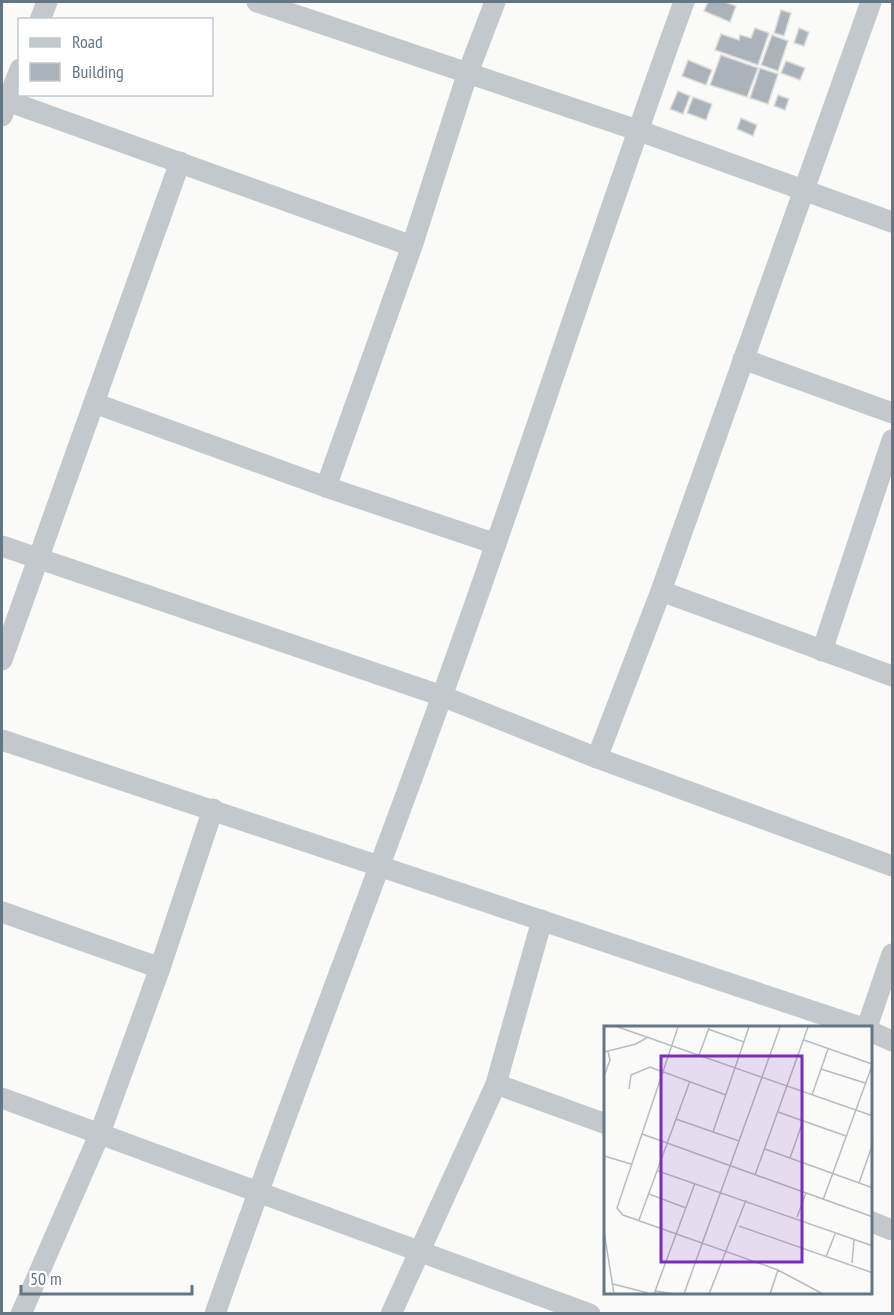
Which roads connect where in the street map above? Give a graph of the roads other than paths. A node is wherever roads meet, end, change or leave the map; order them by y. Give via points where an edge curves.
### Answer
1 (47, 2) edge
2 (258, 2) edge
3 (495, 2) edge
4 (684, 2) edge
5 (871, 2) edge
6 (41, 18) edge
7 (18, 73) edge
8 (467, 75) junction
9 (3, 105) edge
10 (637, 130) junction
11 (180, 162) junction
12 (803, 189) junction
13 (892, 222) edge
14 (412, 246) junction
15 (743, 359) junction
16 (94, 403) junction
17 (892, 413) edge
18 (892, 440) edge
19 (326, 487) junction
20 (496, 544) junction
21 (2, 546) edge
22 (39, 560) junction
23 (661, 591) junction
24 (822, 651) junction
25 (2, 660) edge
26 (892, 675) edge
27 (442, 696) junction
28 (2, 740) edge
29 (597, 758) junction
30 (213, 809) junction
31 (892, 866) edge
32 (378, 867) junction
33 (2, 912) edge
34 (542, 920) junction
35 (892, 954) edge
36 (160, 968) junction
37 (857, 1026) edge
38 (867, 1026) edge
39 (873, 1032) edge
40 (892, 1041) edge
41 (496, 1084) junction
42 (2, 1098) edge
43 (604, 1123) edge
44 (100, 1133) junction
45 (258, 1190) junction
46 (873, 1222) edge
47 (892, 1230) edge
48 (418, 1252) junction
49 (21, 1314) edge
50 (215, 1314) edge
51 (391, 1314) edge
52 (590, 1314) edge

1 - 6 street
2 - 8 street
3 - 8 street
4 - 10 street
5 - 12 street
7 - 9 street
8 - 10 street
8 - 14 street
9 - 11 street
10 - 12 street
10 - 20 street
11 - 14 street
11 - 16 street
12 - 13 street
12 - 15 street
14 - 19 street
15 - 17 street
15 - 23 street
16 - 19 street
16 - 22 street
18 - 24 street
19 - 20 street
20 - 27 street
21 - 22 street
22 - 25 street
22 - 27 street
23 - 24 street
23 - 29 street
24 - 26 street
27 - 29 street
27 - 32 street
28 - 30 street
29 - 31 street
30 - 32 street
30 - 36 street
32 - 34 street
32 - 45 street
33 - 36 street
34 - 37 street
34 - 41 street
35 - 38 street
36 - 44 street
39 - 40 street
41 - 43 street
41 - 48 street
42 - 44 street
44 - 45 street
44 - 49 street
45 - 48 street
45 - 50 street
46 - 47 street
48 - 51 street
48 - 52 street

